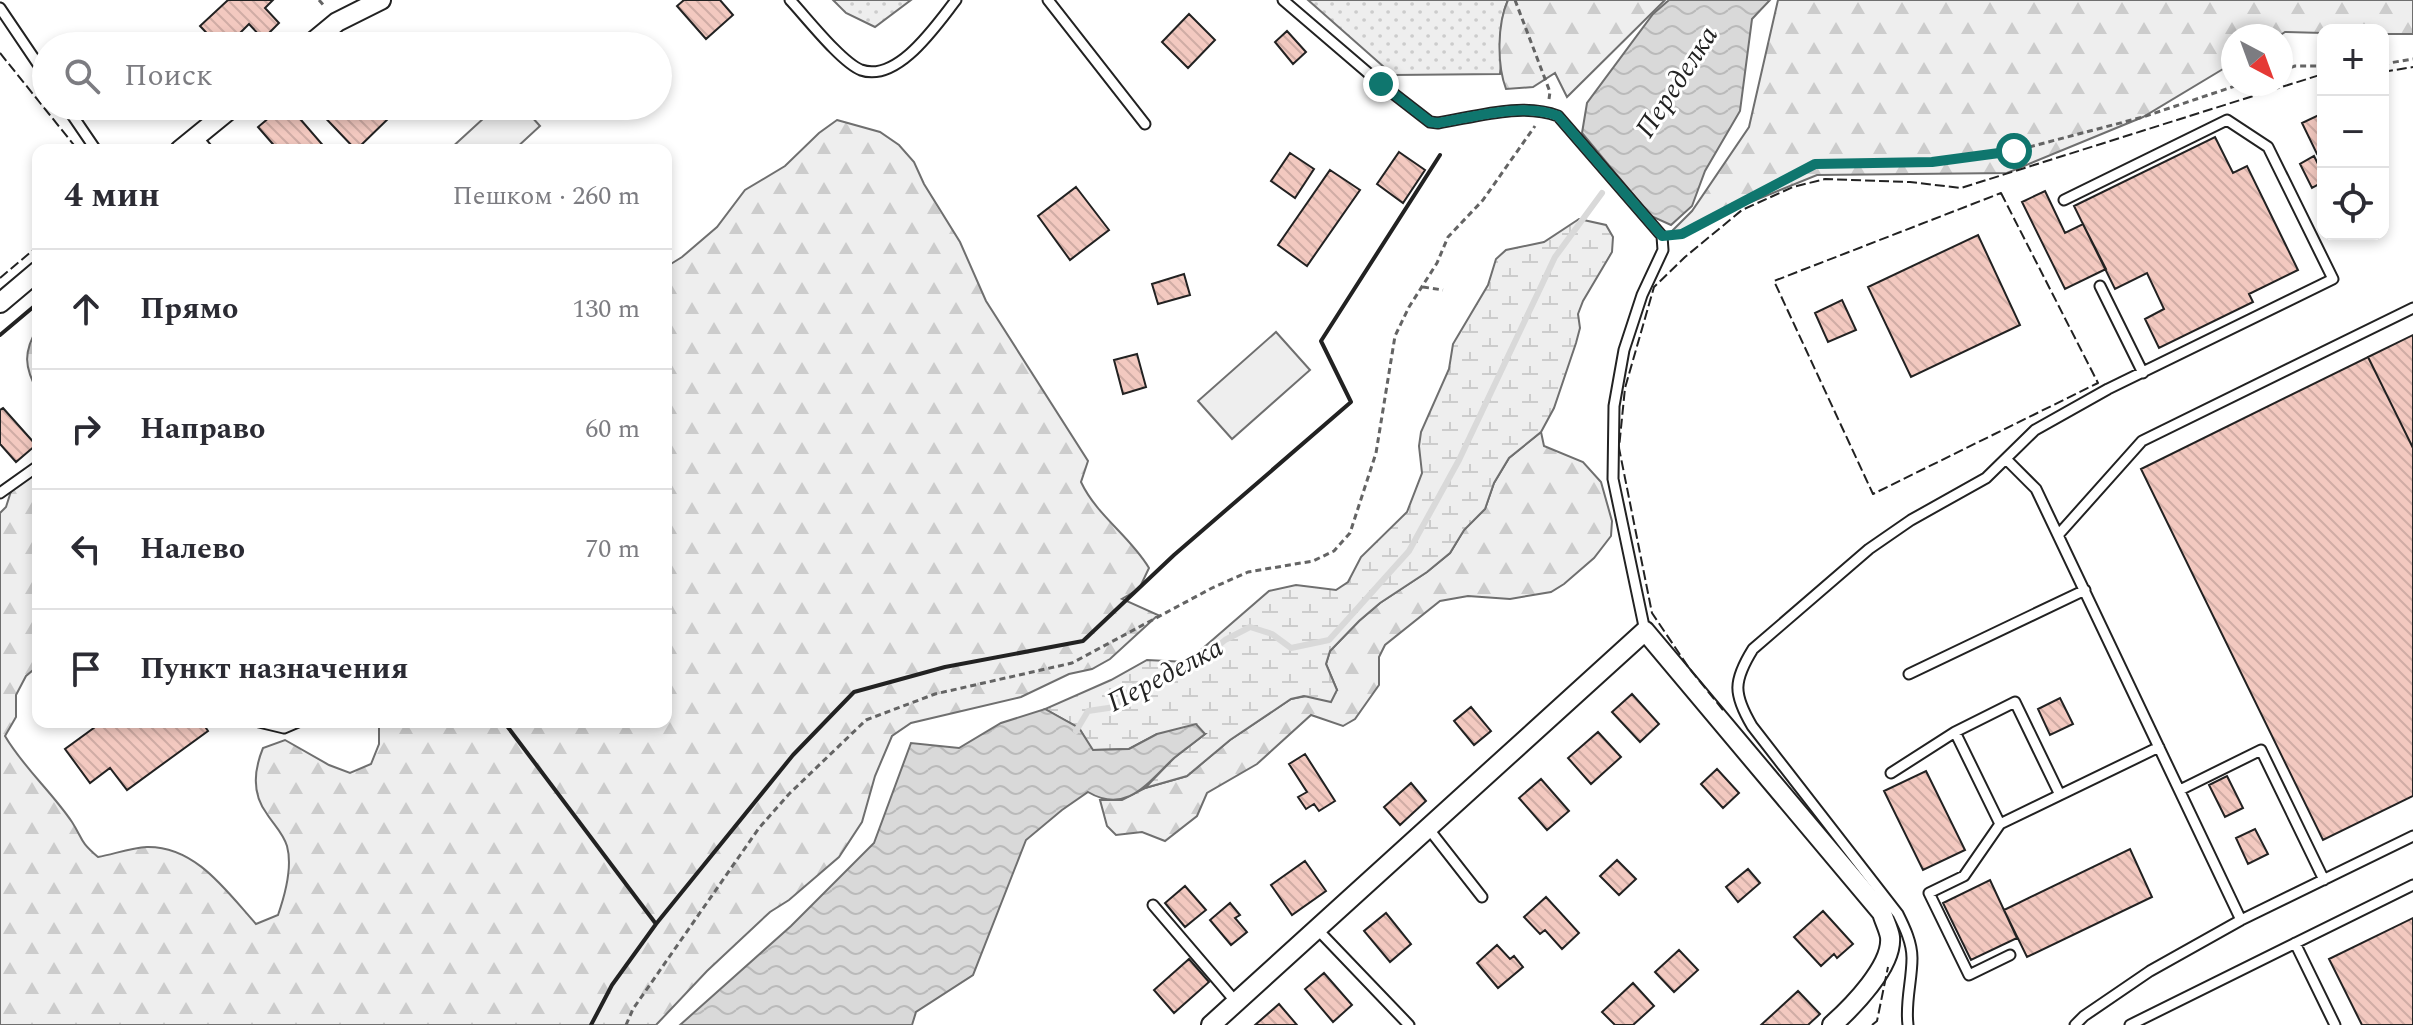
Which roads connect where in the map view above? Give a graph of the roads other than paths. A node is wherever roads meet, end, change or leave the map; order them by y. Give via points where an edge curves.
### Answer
1 (381, 0) edge
2 (790, 0) edge
3 (956, 0) edge
4 (1048, 0) edge
5 (1283, 0) edge
6 (0, 8) edge
7 (325, 32) edge
8 (32, 55) edge
9 (76, 120) edge
10 (222, 120) edge
11 (1145, 124) dead end
12 (202, 143) edge
13 (92, 144) edge
14 (2064, 200) dead end
15 (32, 276) edge
16 (2100, 286) dead end
17 (0, 303) edge
18 (2413, 308) edge
19 (2143, 373) junction
20 (2007, 460) junction
21 (32, 470) edge
22 (0, 493) edge
23 (2059, 534) junction
24 (2085, 590) junction
25 (1645, 631) junction
26 (1909, 674) dead end
27 (1955, 732) junction
28 (2159, 747) junction
29 (1891, 773) dead end
30 (2180, 790) junction
31 (2060, 795) junction
32 (2000, 824) junction
33 (1428, 828) junction
34 (2413, 836) edge
35 (2324, 880) junction
36 (2413, 885) edge
37 (1482, 897) dead end
38 (1153, 905) dead end
39 (2241, 920) junction
40 (1317, 929) junction
41 (2295, 943) junction
42 (2010, 955) dead end
43 (1236, 1002) junction
44 (1212, 1025) edge
45 (1409, 1025) edge
46 (1832, 1025) edge
47 (1908, 1025) edge
48 (2075, 1025) edge
49 (2130, 1025) edge
50 (2335, 1025) edge

1 - 7 street
2 - 3 lane via 863,71 890,68 923,44
4 - 11 lane
5 - 25 lane via 1430,122 1515,111 1558,116 1662,236 1663,250 1624,350 1614,406 1613,479
6 - 8 lane
9 - 13 lane
10 - 12 street
14 - 19 lane via 2227,120 2268,147 2333,279
15 - 17 street
16 - 19 lane
18 - 23 lane via 2142,441
19 - 20 lane via 2035,430
20 - 23 lane via 2036,489
20 - 47 lane via 1869,549 1753,649 1740,670 1741,707 1752,726 1898,914 1912,957
21 - 22 lane
23 - 24 lane
24 - 26 lane
24 - 28 lane
25 - 33 street
25 - 46 street via 1882,913 1890,938 1883,962 1856,1003
27 - 29 lane
27 - 31 lane via 2015,702
27 - 32 lane
28 - 30 lane
28 - 31 lane
30 - 35 lane via 2261,750
30 - 39 lane
31 - 32 lane
32 - 42 lane via 1964,876 1929,893 1969,975
33 - 37 lane
33 - 40 street
34 - 35 lane
35 - 39 lane
36 - 41 lane
38 - 43 lane
39 - 48 lane via 2150,971
40 - 43 street
40 - 45 lane
41 - 49 lane
41 - 50 lane
43 - 44 street

